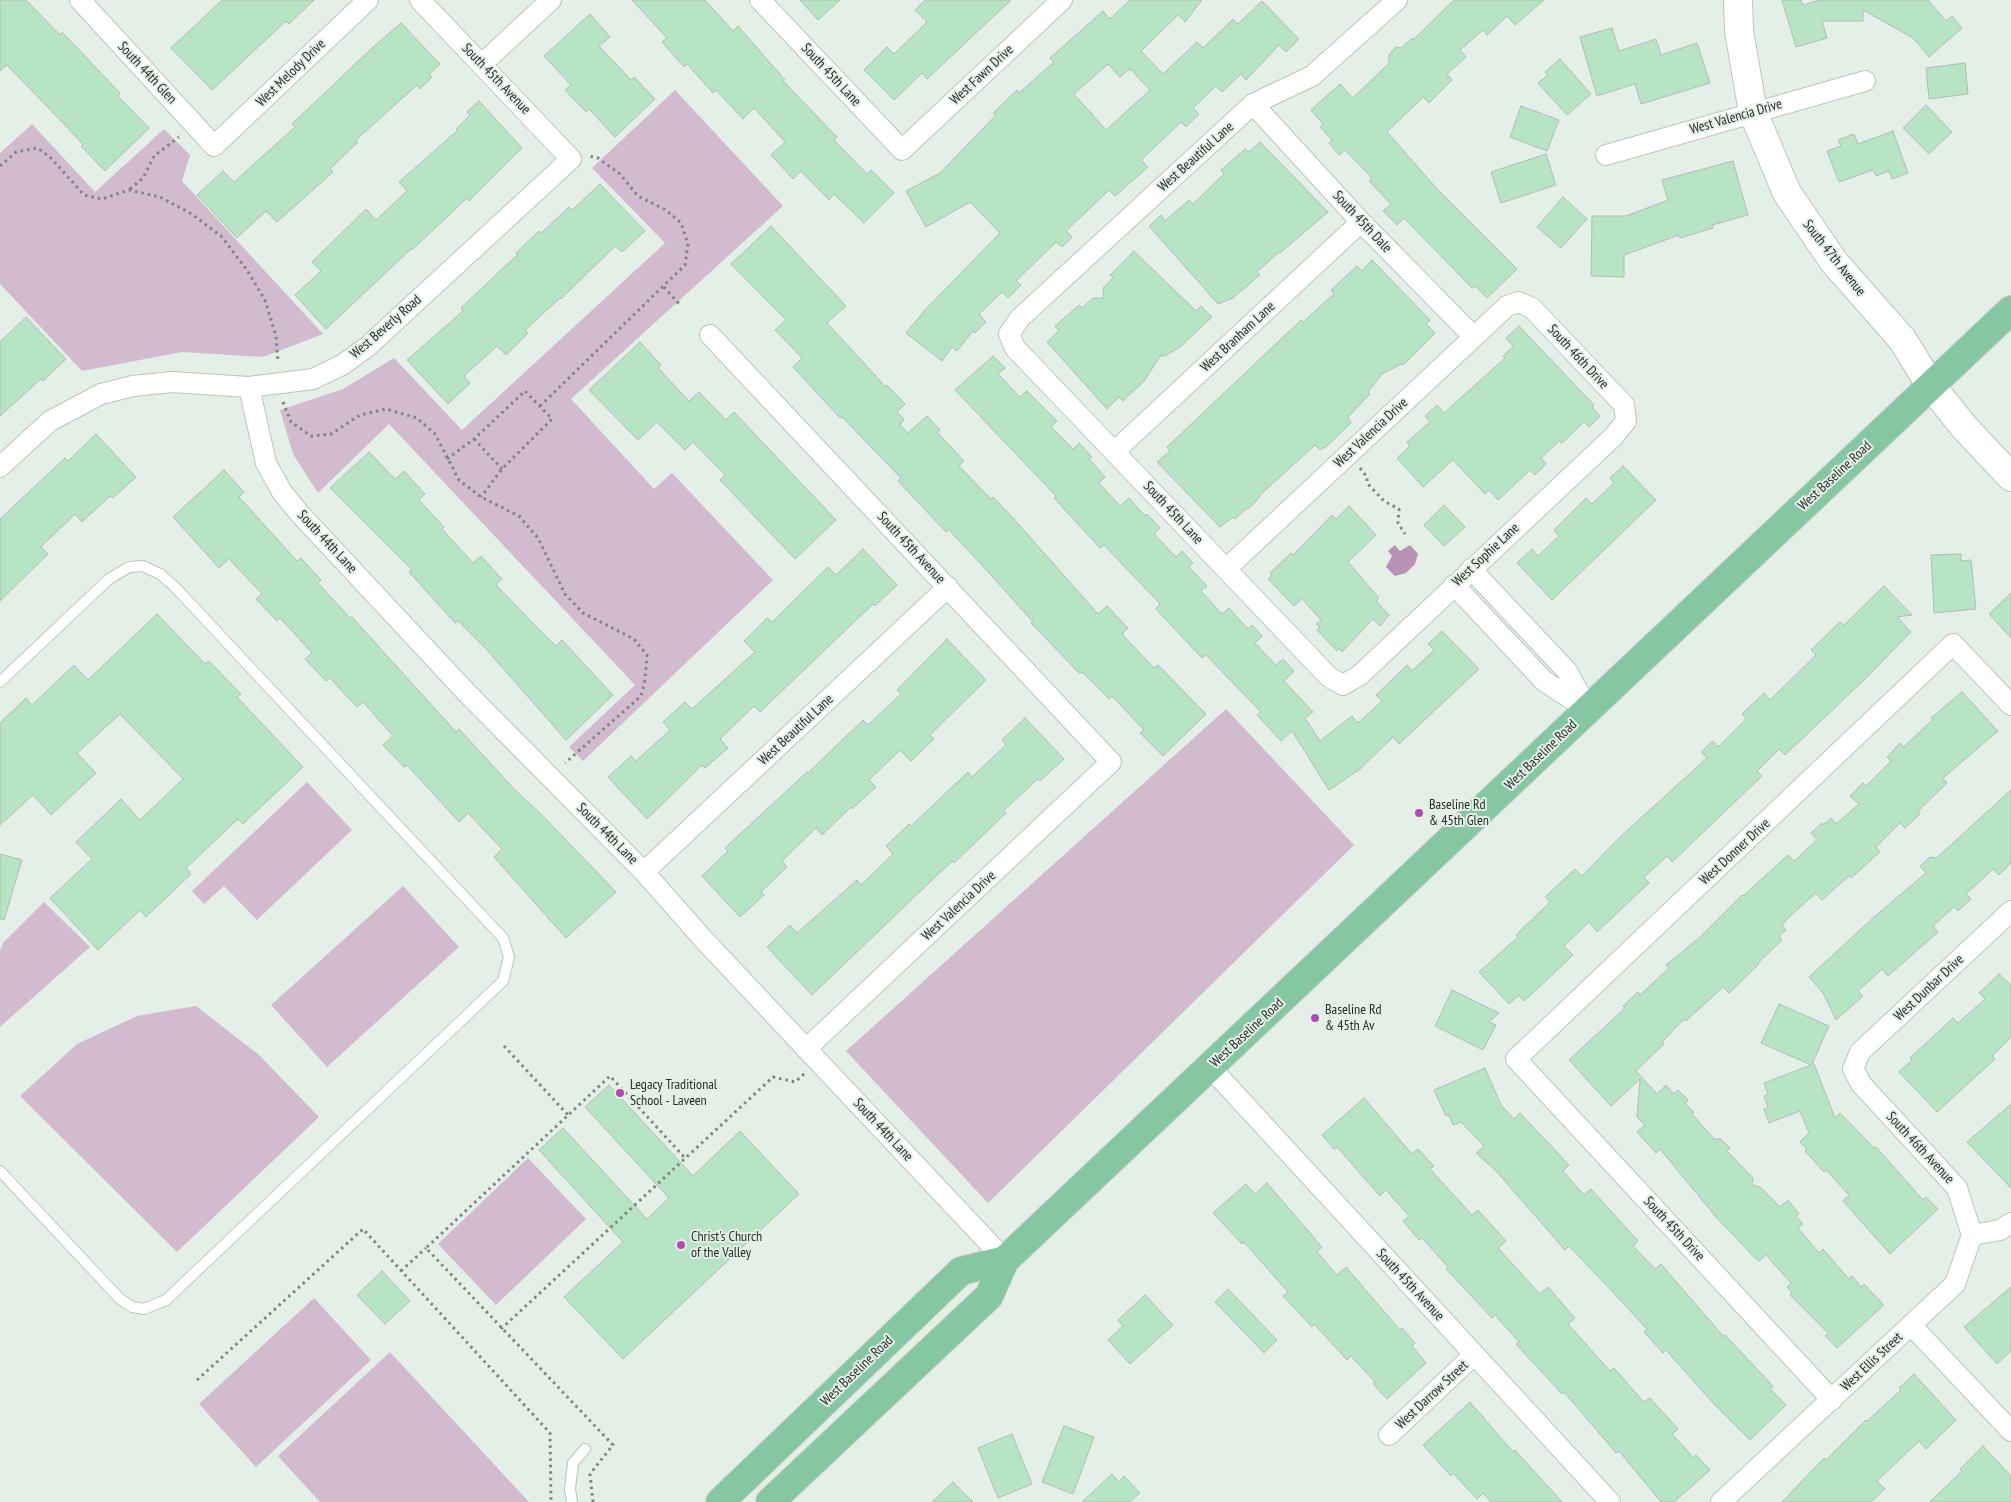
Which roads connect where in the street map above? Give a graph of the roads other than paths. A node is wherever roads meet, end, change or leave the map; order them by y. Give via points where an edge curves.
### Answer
1 (80, 0) edge
2 (368, 0) edge
3 (420, 0) edge
4 (551, 0) edge
5 (760, 0) edge
6 (1062, 0) edge
7 (1397, 0) edge
8 (1738, 0) edge
9 (482, 64) junction
10 (1865, 81) dead end
11 (1253, 104) junction
12 (1753, 112) junction
13 (214, 146) joint
14 (902, 150) joint
15 (1606, 155) dead end
16 (577, 157) joint
17 (1361, 222) junction
18 (1518, 302) joint
19 (2011, 310) edge
20 (1009, 334) joint
21 (710, 335) dead end
22 (1473, 336) junction
23 (1931, 386) junction
24 (250, 387) junction
25 (1626, 421) joint
26 (1115, 452) junction
27 (0, 467) edge
28 (2011, 477) edge
29 (1226, 569) junction
30 (1471, 569) junction
31 (1454, 585) junction
32 (948, 587) junction
33 (1522, 623) junction
34 (1504, 638) junction
35 (0, 682) edge
36 (1344, 685) joint
37 (2011, 705) edge
38 (1588, 710) junction
39 (1111, 762) joint
40 (644, 872) junction
41 (2011, 911) edge
42 (806, 1049) junction
43 (1516, 1059) joint
44 (1210, 1067) junction
45 (1853, 1069) joint
46 (0, 1171) edge
47 (2011, 1224) edge
48 (1972, 1236) junction
49 (1005, 1260) junction
50 (1911, 1325) junction
51 (1474, 1355) junction
52 (1832, 1400) junction
53 (2011, 1431) edge
54 (1389, 1435) dead end
55 (585, 1449) dead end
56 (572, 1502) edge
57 (720, 1502) edge
58 (770, 1502) edge
59 (1610, 1502) edge
60 (1721, 1502) edge

1 - 13 street, South 44th Glen
2 - 13 street, West Melody Drive
3 - 9 street, South 45th Avenue
4 - 9 street
5 - 14 street, South 45th Lane
6 - 14 street, West Fawn Drive
7 - 11 street, West Beautiful Lane via 1312,76
8 - 12 street, South 47th Avenue
9 - 16 street, South 45th Avenue
10 - 12 street, West Valencia Drive
11 - 17 street, South 45th Dale
11 - 20 street, West Beautiful Lane via 1020,318
12 - 15 street, West Valencia Drive
12 - 23 street, South 47th Avenue via 1787,193 1802,217 1834,262 1902,339
16 - 24 street, West Beverly Road via 342,365 313,379
17 - 22 street, South 45th Dale
17 - 26 street, West Branham Lane
18 - 22 street, West Valencia Drive via 1507,306
18 - 25 street, South 46th Drive via 1532,308 1624,405
19 - 23 main road, West Baseline Road
20 - 26 street, South 45th Lane via 1015,348
21 - 32 street, South 45th Avenue
22 - 29 street, West Valencia Drive
23 - 28 street, South 47th Avenue
23 - 38 main road, West Baseline Road
24 - 27 street, West Beverly Road via 172,382 133,386 101,394 50,421
24 - 40 street, South 44th Lane via 266,463 282,492 466,692
25 - 30 street, West Sophie Lane via 1613,437
26 - 29 street, South 45th Lane
29 - 36 street, South 45th Lane via 1328,677
30 - 31 street, West Sophie Lane
30 - 33 street
31 - 34 street
31 - 36 street, West Sophie Lane via 1360,675
32 - 39 street, South 45th Avenue
32 - 40 street, West Beautiful Lane
33 - 34 street
33 - 38 street via 1567,671
34 - 38 street via 1549,686
35 - 46 lane via 109,580 129,567 142,566 160,574 503,938 509,957 503,981 166,1300 159,1303 144,1309 120,1300
37 - 43 street, West Donner Drive via 1954,644
38 - 44 main road, West Baseline Road
39 - 42 street, West Valencia Drive
40 - 42 street, South 44th Lane
41 - 45 street, West Dunbar Drive via 1860,1052
42 - 49 street, South 44th Lane
43 - 52 street, South 45th Drive
44 - 49 main road, West Baseline Road
44 - 51 street, South 45th Avenue
45 - 48 street, South 46th Avenue via 1862,1085 1957,1188
47 - 48 street
48 - 50 street, West Ellis Street via 1955,1284
49 - 57 main road, West Baseline Road via 961,1271
49 - 58 main road, West Baseline Road via 989,1296
50 - 52 street, West Ellis Street
50 - 53 street
51 - 54 street, West Darrow Street
51 - 59 street, South 45th Avenue
52 - 60 street, West Ellis Street
55 - 56 lane via 573,1463

